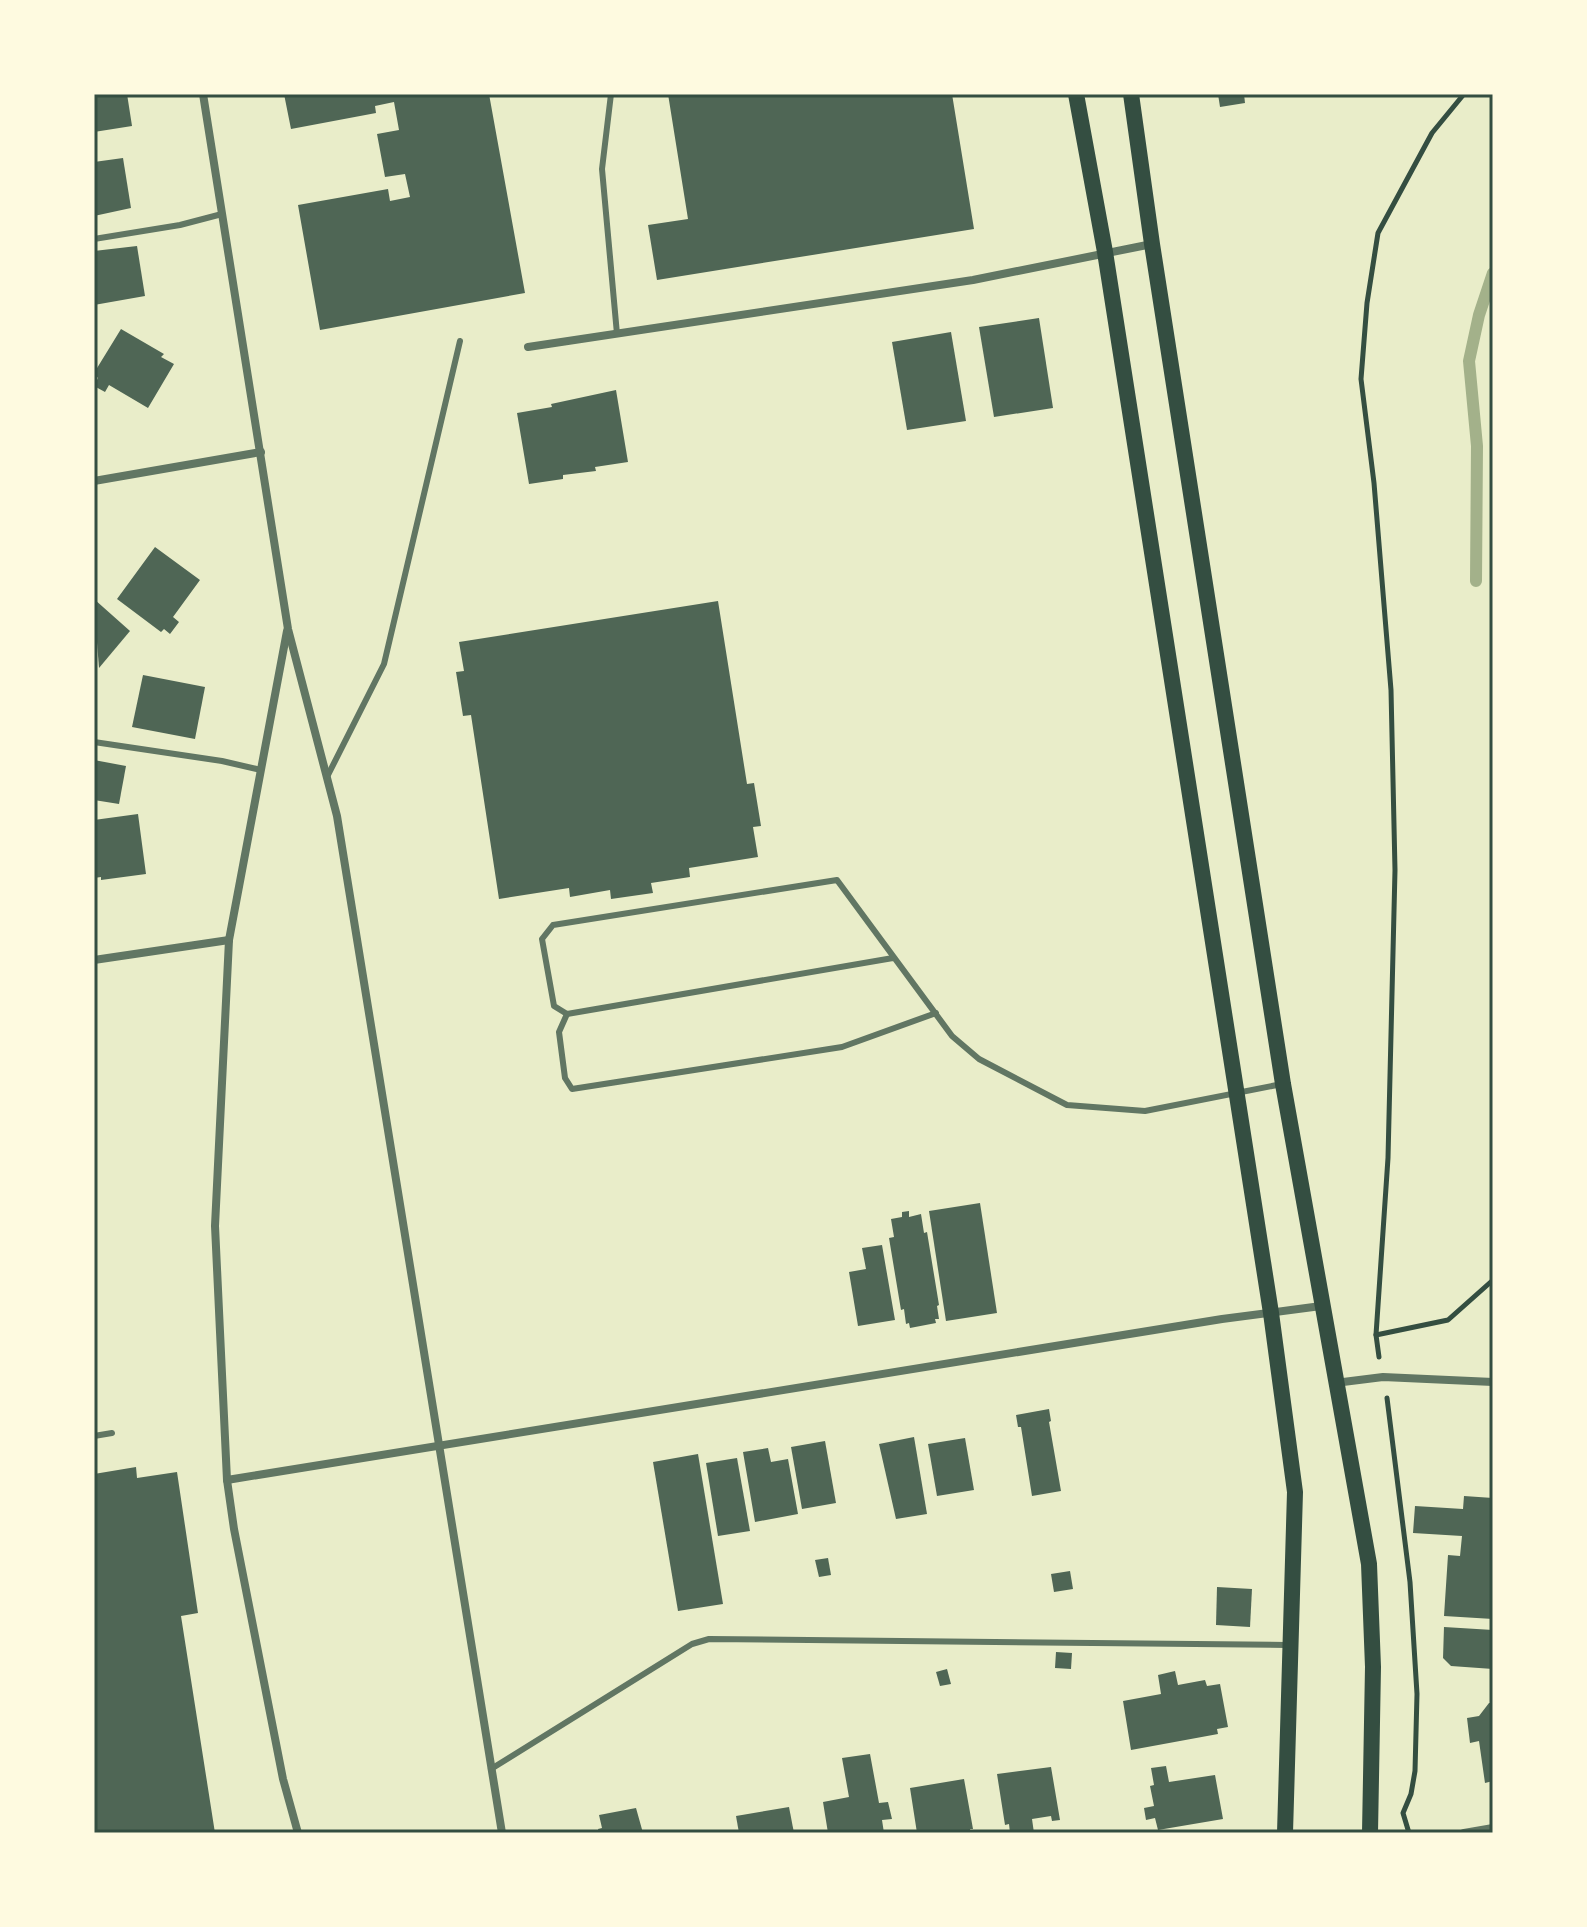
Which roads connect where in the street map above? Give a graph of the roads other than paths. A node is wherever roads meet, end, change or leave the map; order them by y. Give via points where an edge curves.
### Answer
1 (203, 94) edge
2 (611, 94) edge
3 (1076, 94) edge
4 (1131, 94) edge
5 (222, 214) junction
6 (94, 239) edge
7 (1152, 244) junction
8 (1105, 252) junction
9 (617, 334) junction
10 (460, 341) dead end
11 (528, 347) dead end
12 (261, 452) junction
13 (94, 481) edge
14 (288, 629) junction
15 (94, 742) edge
16 (261, 770) junction
17 (327, 777) junction
18 (229, 940) junction
19 (893, 958) junction
20 (94, 960) edge
21 (936, 1013) junction
22 (567, 1014) junction
23 (1283, 1084) junction
24 (1236, 1094) junction
25 (1321, 1306) junction
26 (1271, 1313) junction
27 (1493, 1382) edge
28 (1335, 1383) junction
29 (112, 1433) dead end
30 (94, 1436) edge
31 (441, 1446) junction
32 (227, 1480) junction
33 (1290, 1645) junction
34 (491, 1769) junction
35 (1493, 1828) edge
36 (298, 1833) edge
37 (502, 1833) edge
38 (1285, 1833) edge
39 (1370, 1833) edge
40 (1464, 1833) edge

1 - 5 street
2 - 9 lane via 602,169
3 - 8 main road
4 - 7 main road
5 - 6 lane
5 - 12 street
7 - 8 street
7 - 23 main road
8 - 9 street via 973,280
8 - 24 main road
9 - 11 street
10 - 17 lane via 384,664
12 - 13 street
12 - 14 street
14 - 16 street
14 - 17 street
15 - 16 lane
16 - 18 street
17 - 31 street
18 - 20 street
18 - 32 street via 215,1226
19 - 21 lane
19 - 22 lane
19 - 22 lane via 837,880 553,925 542,939 554,1006
21 - 22 lane via 842,1047 572,1089 565,1078 559,1032
21 - 24 lane via 952,1036 979,1059 1067,1105 1145,1111
23 - 24 lane
23 - 25 main road
24 - 26 main road
25 - 26 street
25 - 28 main road
26 - 31 street
26 - 33 main road via 1295,1492
27 - 28 street via 1383,1377
28 - 39 main road via 1369,1564
29 - 30 lane
31 - 32 street
31 - 34 street
32 - 36 street via 283,1779
33 - 34 lane via 709,1639 692,1644
33 - 38 main road
34 - 37 street
35 - 40 street

